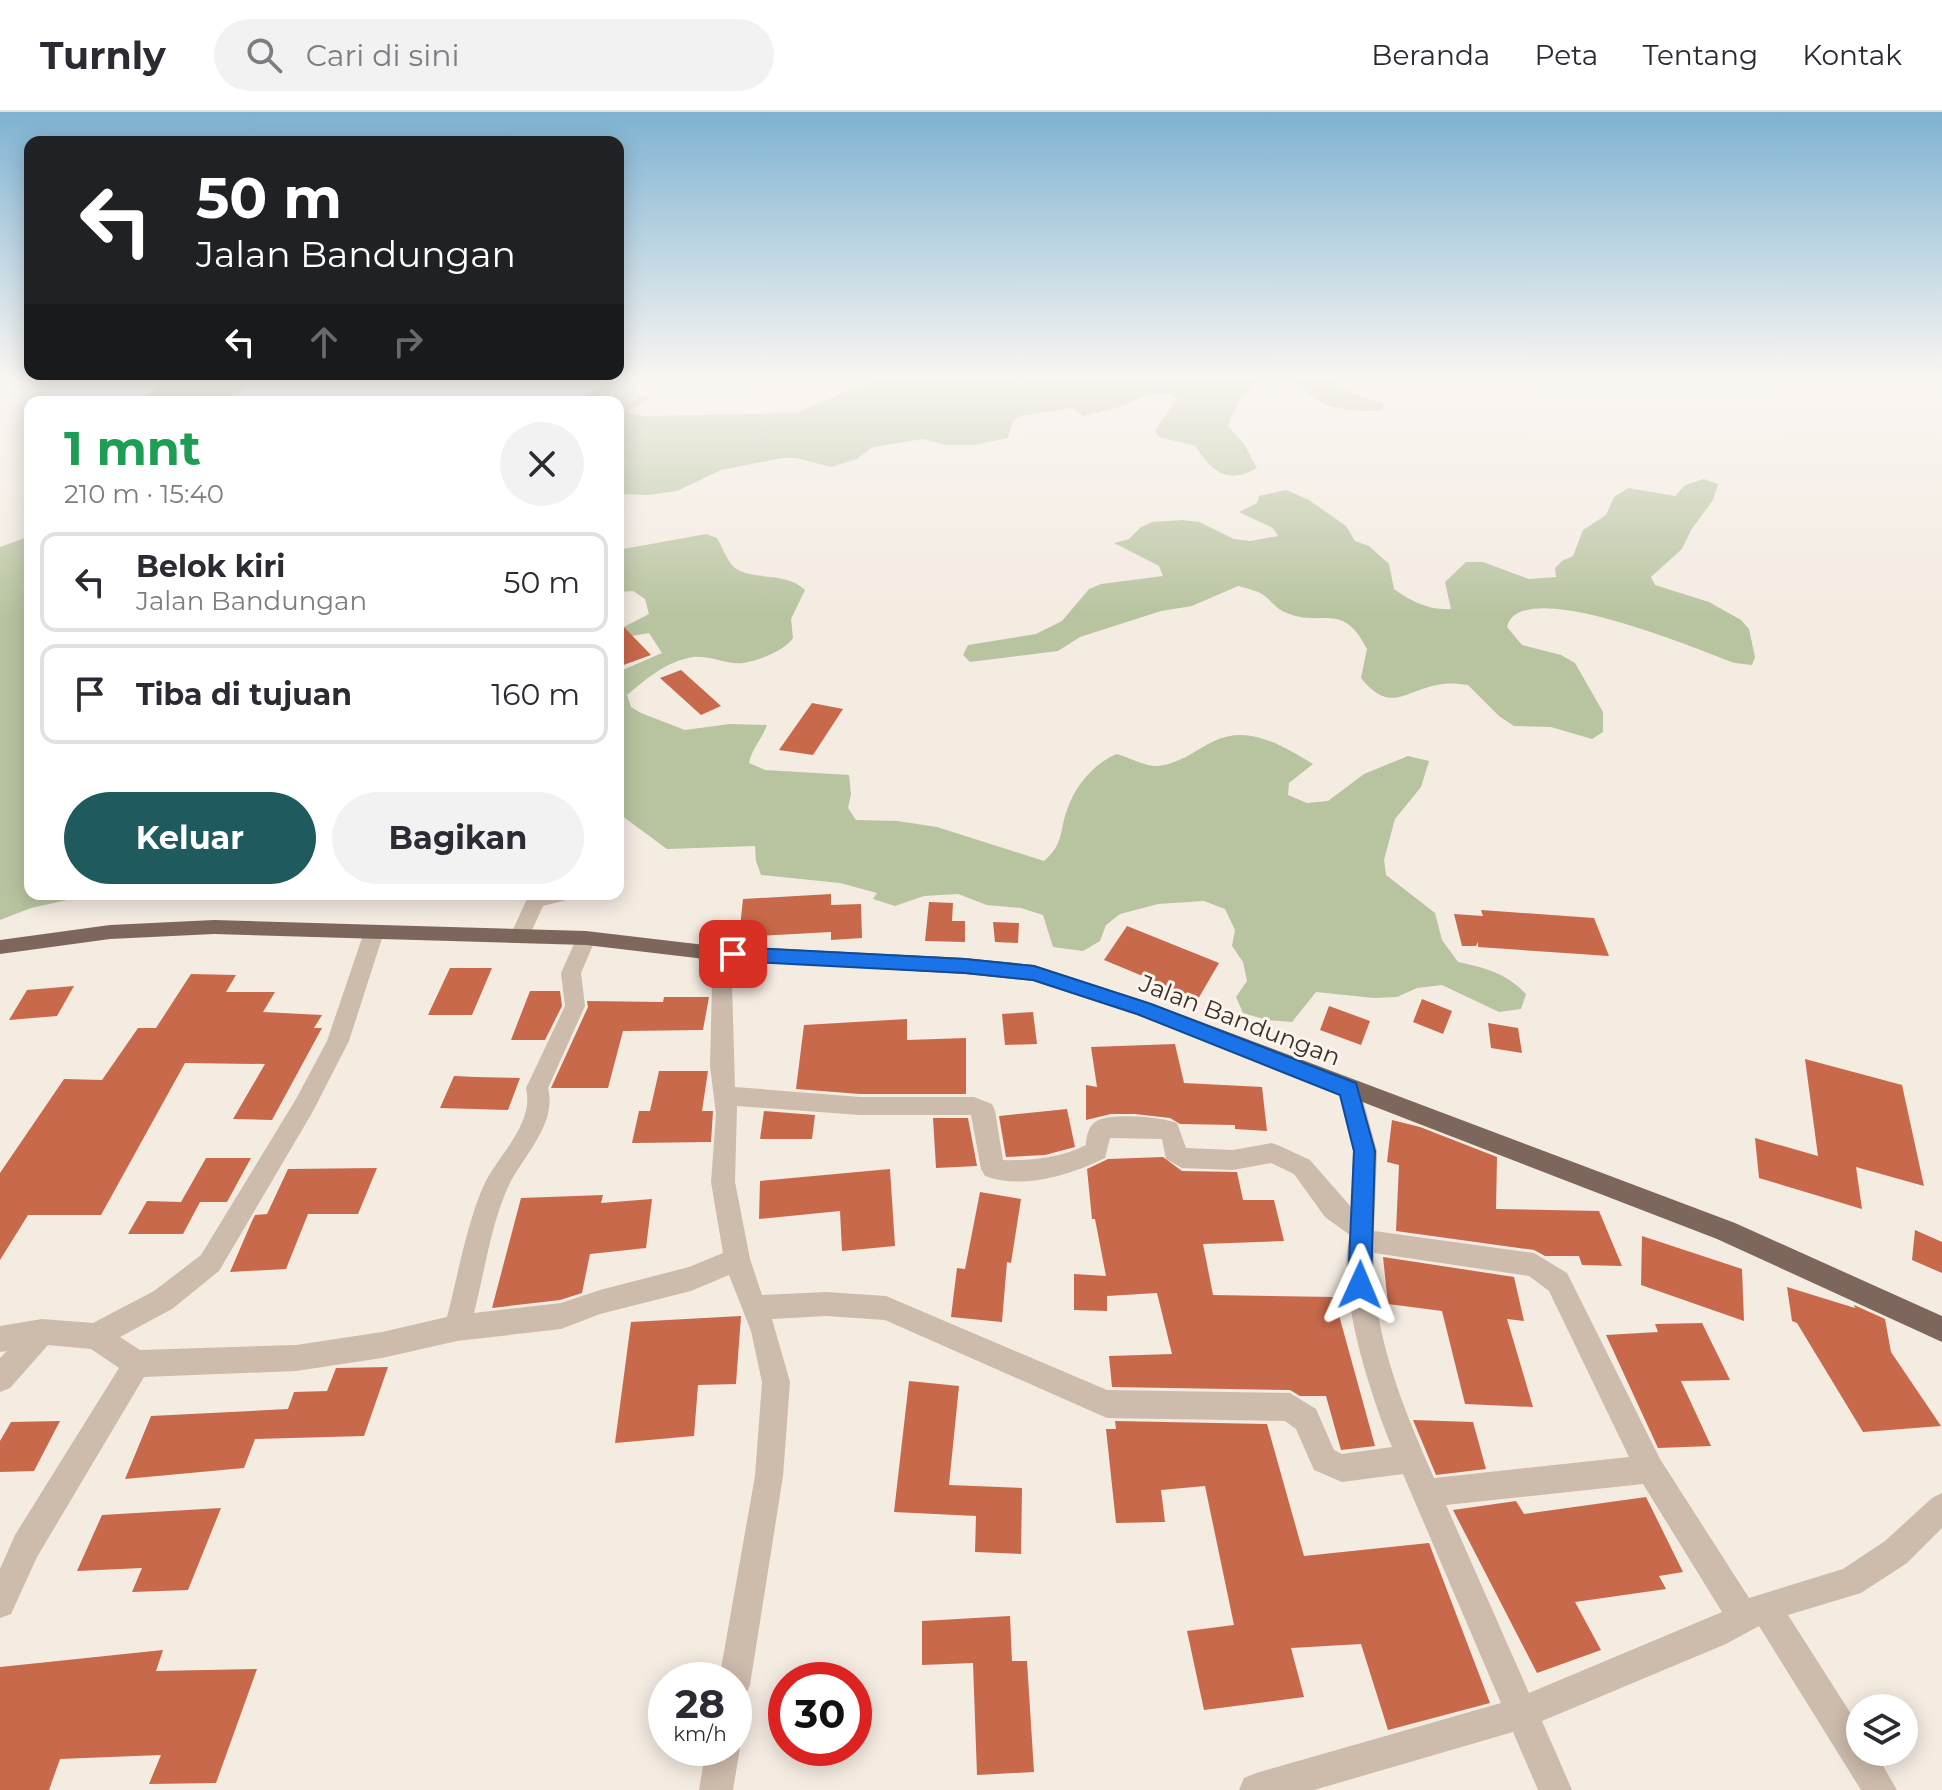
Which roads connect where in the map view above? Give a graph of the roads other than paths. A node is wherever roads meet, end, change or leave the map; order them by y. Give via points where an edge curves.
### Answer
1 (540, 900) edge
2 (374, 932) junction
3 (520, 936) junction
4 (586, 938) junction
5 (0, 947) edge
6 (705, 952) junction
7 (1349, 1089) junction
8 (725, 1096) junction
9 (1361, 1234) junction
10 (737, 1259) junction
11 (754, 1308) junction
12 (457, 1328) junction
13 (1942, 1329) edge
14 (42, 1332) junction
15 (95, 1336) junction
16 (0, 1339) edge
17 (137, 1364) junction
18 (0, 1378) edge
19 (1412, 1459) junction
20 (1650, 1469) junction
21 (1426, 1493) junction
22 (1942, 1508) edge
23 (0, 1603) edge
24 (1754, 1612) junction
25 (738, 1662) edge
26 (1521, 1713) junction
27 (720, 1766) edge
28 (716, 1790) edge
29 (1256, 1790) edge
30 (1555, 1790) edge
31 (1880, 1790) edge

1 - 3 street
2 - 3 main road, Jalan Bandungan
2 - 5 main road, Jalan Bandungan via 214,927 110,932
2 - 15 street via 338,1041 210,1263 163,1300
3 - 4 main road, Jalan Bandungan
4 - 6 main road, Jalan Bandungan
4 - 12 street via 571,973 575,1006 537,1088 540,1100 533,1125 494,1190
6 - 7 main road, Jalan Bandungan via 1034,973 1144,1009
6 - 8 street via 722,984
7 - 9 street via 1365,1151
7 - 13 main road, Jalan Bandungan via 1726,1231
8 - 9 street via 860,1106 974,1106 984,1111 993,1169 1007,1172 1081,1161 1097,1151 1103,1129 1169,1130 1174,1152 1182,1158 1233,1160 1272,1153 1302,1167
8 - 10 street via 723,1182
9 - 19 street via 1360,1285 1369,1339
9 - 20 street via 1534,1265 1558,1282
10 - 11 street
10 - 12 street via 691,1279 561,1316
11 - 19 street via 886,1308 1107,1404 1290,1407 1306,1419 1324,1460 1342,1468
11 - 25 street via 776,1382 769,1476
12 - 17 street via 296,1358
14 - 15 street
14 - 16 street
14 - 18 street
15 - 17 street
17 - 23 street via 26,1546
19 - 21 street
20 - 21 street
20 - 24 street
21 - 26 street
22 - 24 street via 1896,1552 1850,1582
24 - 26 street
24 - 31 street
26 - 29 street
26 - 30 street
27 - 28 street

